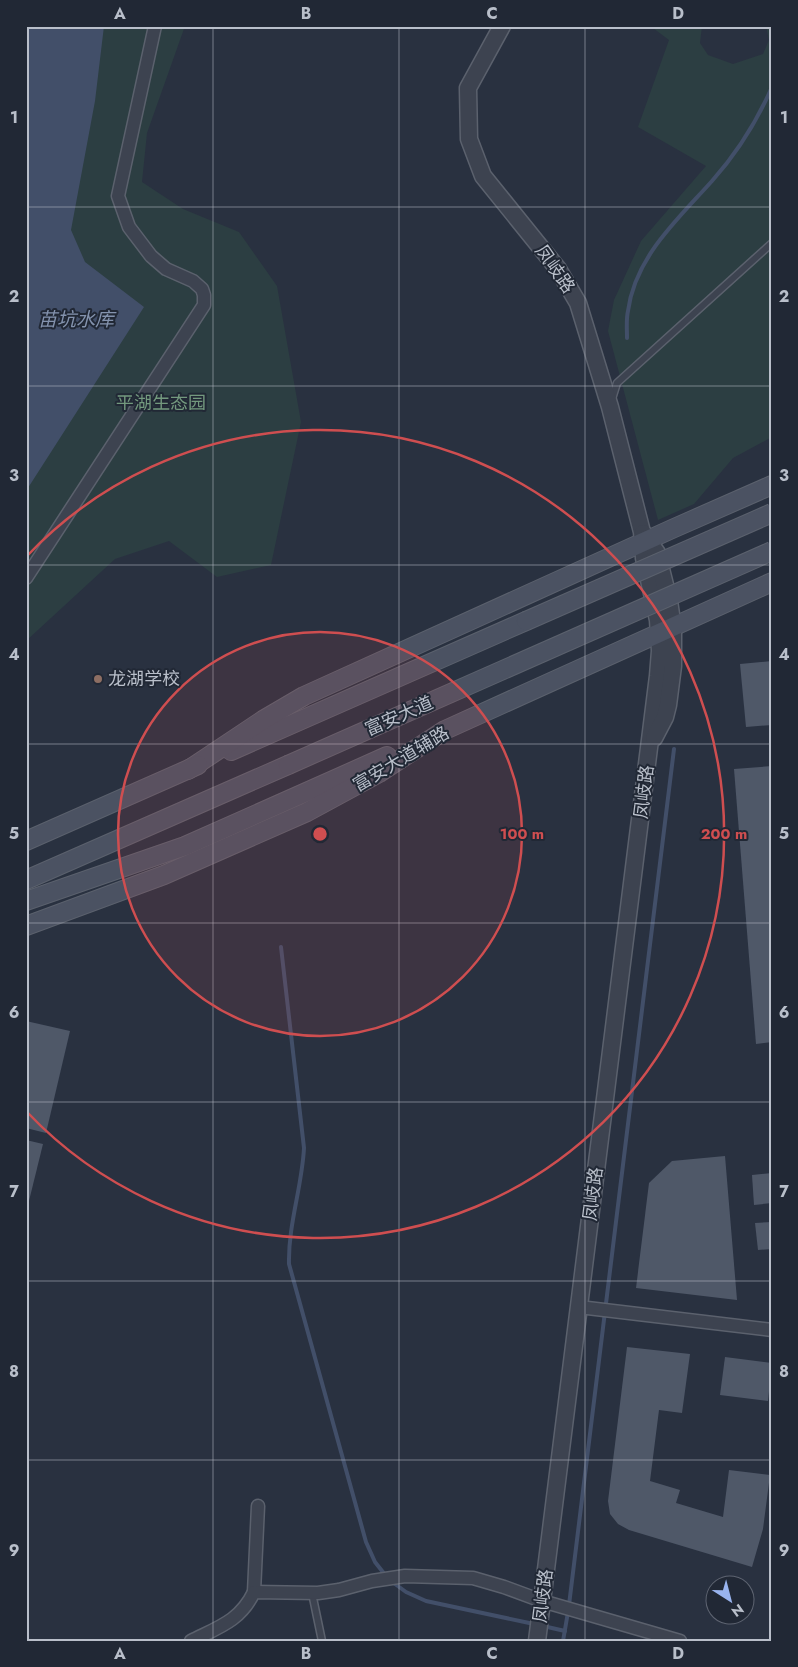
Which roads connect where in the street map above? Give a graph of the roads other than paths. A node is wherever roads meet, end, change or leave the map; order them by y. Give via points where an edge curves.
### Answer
1 (155, 26) edge
2 (502, 26) edge
3 (772, 243) edge
4 (610, 407) junction
5 (772, 485) edge
6 (772, 513) edge
7 (644, 538) junction
8 (772, 551) edge
9 (26, 578) edge
10 (772, 582) edge
11 (772, 588) edge
12 (705, 614) junction
13 (666, 631) junction
14 (445, 730) junction
15 (188, 770) junction
16 (26, 841) edge
17 (26, 880) edge
18 (26, 901) edge
19 (26, 926) edge
20 (579, 1306) junction
21 (772, 1330) edge
22 (258, 1506) dead end
23 (254, 1592) junction
24 (312, 1593) junction
25 (542, 1601) junction
26 (191, 1641) edge
27 (322, 1641) edge
28 (537, 1641) edge
29 (680, 1641) edge

1 - 9 street via 118,196 129,227 151,256 202,289 204,305
2 - 4 street, 凤岐路 via 468,88 469,139 482,176 558,269 578,303
3 - 4 lane via 617,383
4 - 7 street, 凤岐路
5 - 7 main road
6 - 15 main road, 富安大道, bridge
7 - 13 street, 凤岐路 via 644,558
7 - 15 main road via 304,696
8 - 17 main road, 富安大道, bridge
10 - 12 main road, 富安大道辅路
11 - 12 main road
12 - 13 main road, 富安大道辅路
13 - 14 main road, 富安大道辅路
13 - 20 street, 凤岐路
14 - 18 main road via 185,846
14 - 19 main road, 富安大道辅路 via 378,773 307,812 164,875
15 - 16 main road, 富安大道
20 - 21 street
20 - 25 street, 凤岐路
22 - 23 street
23 - 24 street
23 - 26 street via 238,1615
24 - 25 street via 404,1576 440,1576 473,1578
24 - 27 lane
25 - 28 street, 凤岐路
25 - 29 street

